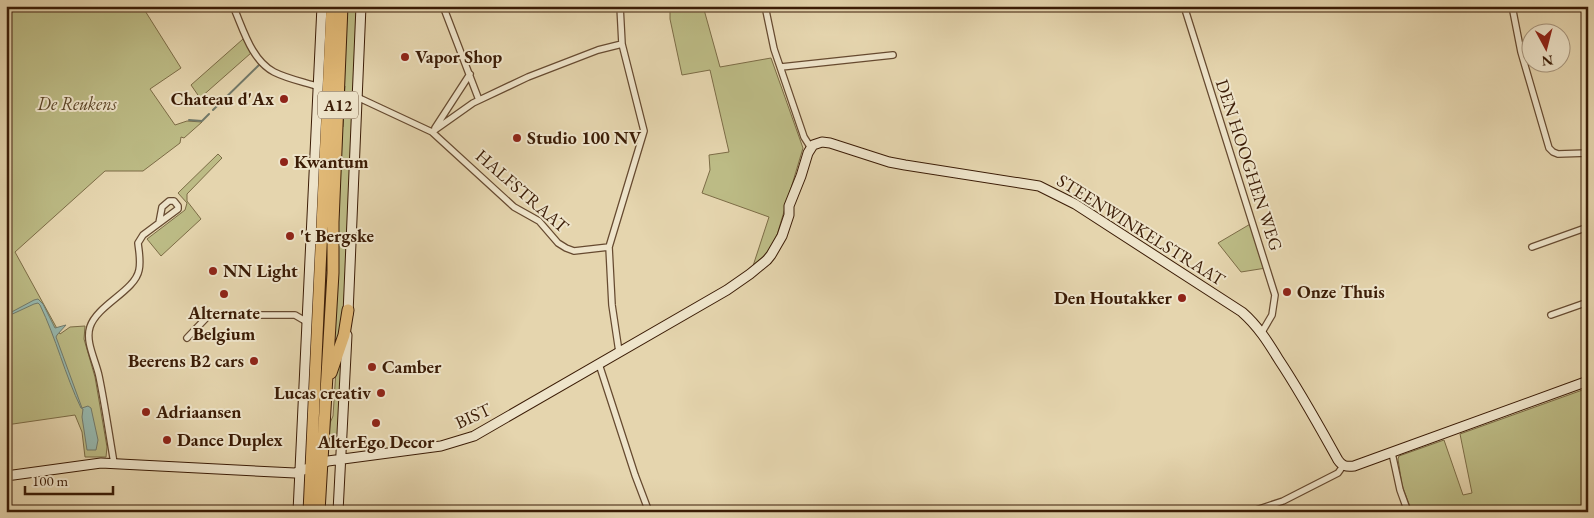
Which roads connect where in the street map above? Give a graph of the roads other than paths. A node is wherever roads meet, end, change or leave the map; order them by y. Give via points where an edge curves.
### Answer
1 (233, 6) edge
2 (322, 6) edge
3 (332, 6) edge
4 (342, 6) edge
5 (362, 6) edge
6 (443, 6) edge
7 (620, 6) edge
8 (765, 6) edge
9 (1184, 6) edge
10 (1512, 6) edge
11 (622, 44) junction
12 (894, 54) dead end
13 (781, 67) junction
14 (470, 74) junction
15 (319, 87) junction
16 (357, 98) junction
17 (480, 100) junction
18 (432, 132) junction
19 (811, 148) junction
20 (1588, 153) edge
21 (159, 223) dead end
22 (1588, 227) edge
23 (1532, 247) dead end
24 (609, 248) junction
25 (1588, 302) edge
26 (348, 310) junction
27 (1551, 315) dead end
28 (307, 322) junction
29 (1262, 332) junction
30 (187, 338) dead end
31 (619, 352) junction
32 (599, 364) junction
33 (327, 381) junction
34 (1588, 381) edge
35 (1392, 453) junction
36 (344, 458) junction
37 (114, 463) junction
38 (1343, 466) junction
39 (311, 468) junction
40 (6, 476) edge
41 (298, 512) edge
42 (309, 512) edge
43 (319, 512) edge
44 (338, 512) edge
45 (648, 512) edge
46 (1250, 512) edge
47 (1408, 512) edge

1 - 15 street via 254,52 266,66 274,72
2 - 15 street
3 - 39 highway, A12
4 - 33 highway, A12
5 - 16 street
6 - 14 street
7 - 11 street
8 - 13 street
9 - 29 street, DEN HOOGHEN WEG via 1275,295 1272,315
10 - 20 street via 1521,52 1548,148 1558,154
11 - 17 street via 528,77
11 - 24 street via 644,131
12 - 13 street
13 - 19 street via 804,137
14 - 17 street
14 - 18 street
15 - 28 street
16 - 18 street, HALFSTRAAT
16 - 26 street
17 - 18 street
18 - 24 street, HALFSTRAAT via 514,207 539,221 558,243 574,251
19 - 29 street, STEENWINKELSTRAAT via 822,142 830,143 897,164 1039,186 1074,204 1242,312
19 - 31 street via 794,190 782,236 767,260 727,290
21 - 37 street via 138,243 139,272 132,283 95,316 89,328
22 - 23 street
24 - 31 street
25 - 27 street
26 - 33 highway via 344,335
26 - 36 street
28 - 30 street via 295,315 209,314
28 - 39 street
29 - 38 street, STEENWINKELSTRAAT
31 - 32 street
32 - 36 street, BIST via 464,440 442,446
32 - 45 street
33 - 39 highway, A12
34 - 35 street
35 - 38 street via 1354,466
35 - 47 street
36 - 39 street, BIST
36 - 44 street
37 - 39 street, BIST via 284,473
37 - 40 street, BIST
38 - 46 street via 1338,473 1283,502
39 - 41 street
39 - 42 highway, A12
39 - 43 highway, A12

